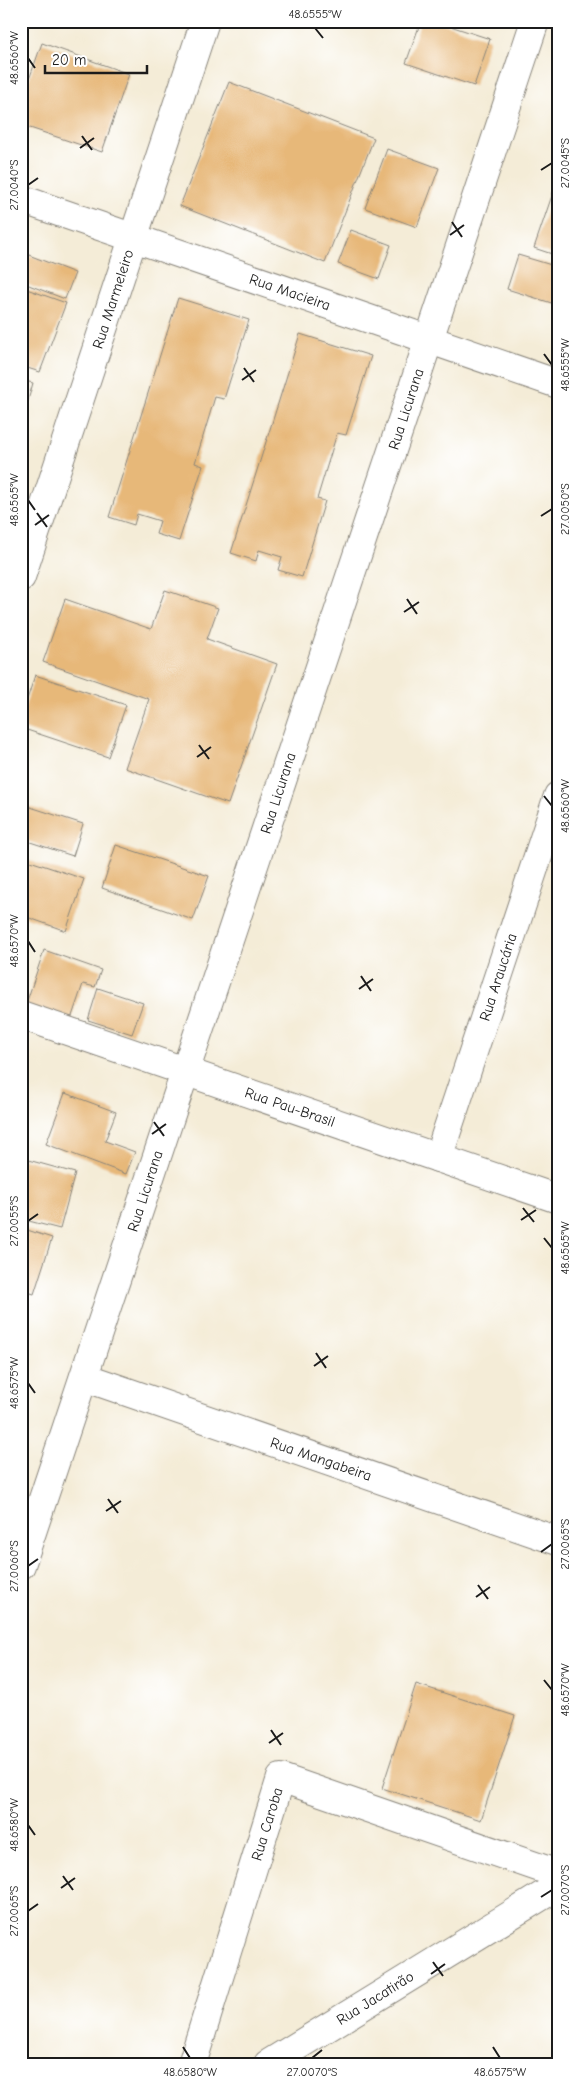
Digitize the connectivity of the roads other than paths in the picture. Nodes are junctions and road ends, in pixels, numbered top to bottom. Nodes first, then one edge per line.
1 (205, 21) edge
2 (535, 21) edge
3 (21, 199) edge
4 (134, 238) junction
5 (429, 340) junction
6 (558, 384) edge
7 (21, 577) edge
8 (558, 796) edge
9 (21, 1016) edge
10 (185, 1072) junction
11 (438, 1158) junction
12 (558, 1200) edge
13 (84, 1377) junction
14 (558, 1541) edge
15 (21, 1565) edge
16 (558, 1874) edge
17 (558, 1886) edge
18 (192, 2064) edge
19 (268, 2064) edge

1 - 4 street, Rua Marmeleiro
2 - 5 street, Rua Licurana
3 - 4 street, Rua Macieira
4 - 5 street, Rua Macieira
4 - 7 street, Rua Marmeleiro
5 - 6 street, Rua Macieira
5 - 10 street, Rua Licurana
8 - 11 street, Rua Araucária
9 - 10 street, Rua Pau-Brasil
10 - 11 street, Rua Pau-Brasil
10 - 13 street, Rua Licurana
11 - 12 street, Rua Pau-Brasil
13 - 14 street, Rua Mangabeira
13 - 15 street, Rua Licurana
16 - 18 street, Rua Caroba
17 - 19 street, Rua Jacatirão

